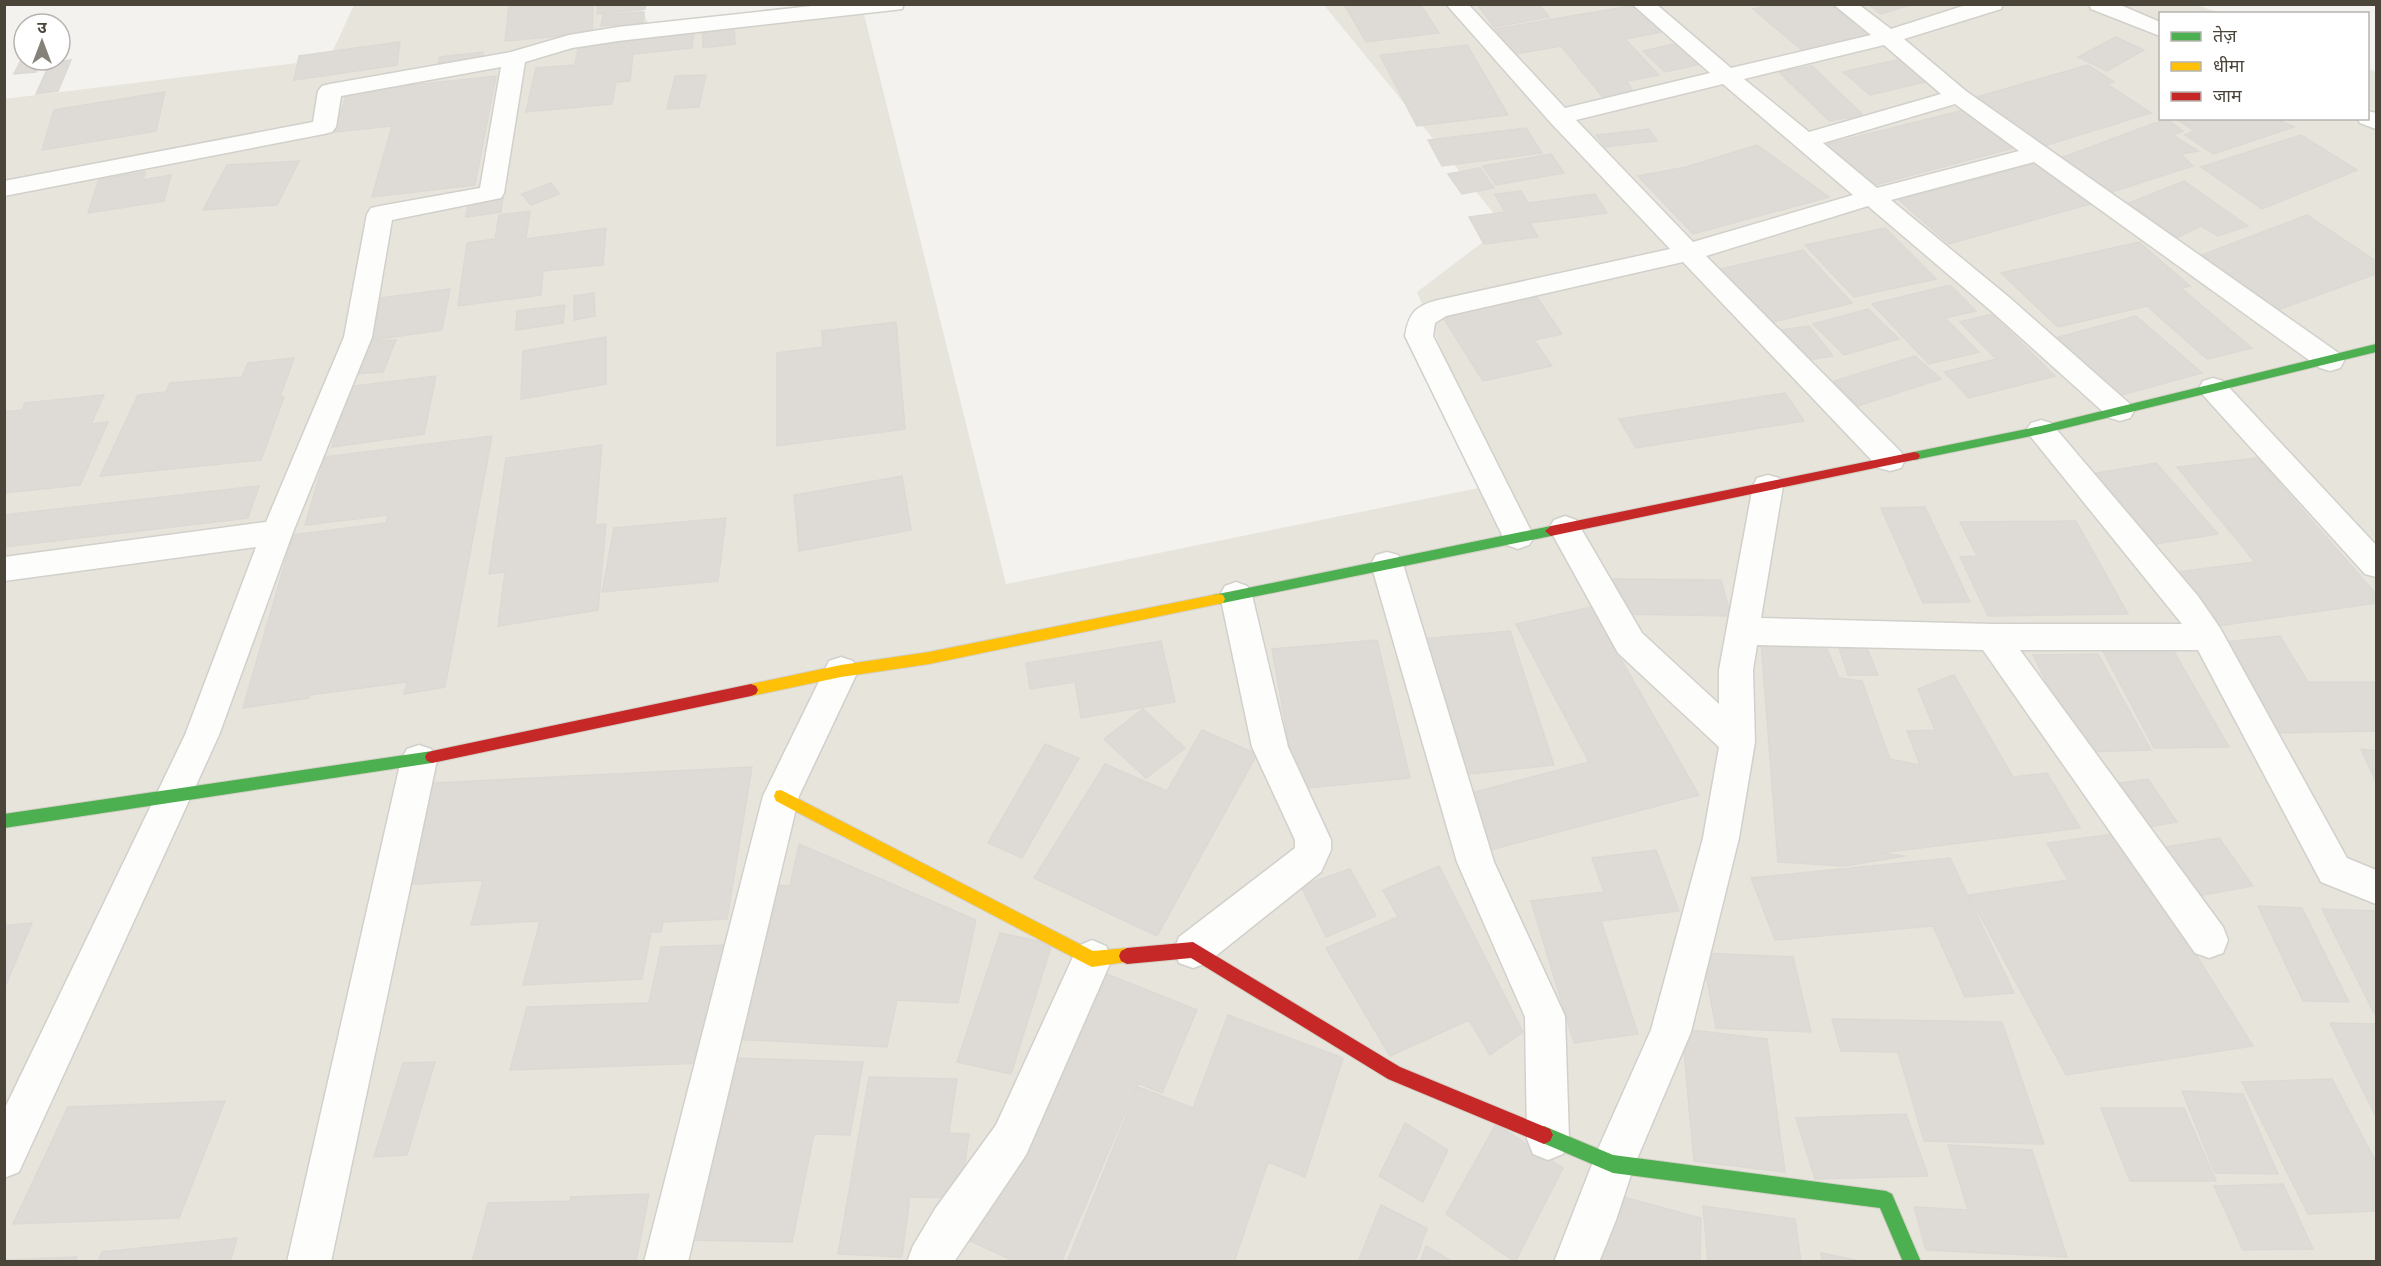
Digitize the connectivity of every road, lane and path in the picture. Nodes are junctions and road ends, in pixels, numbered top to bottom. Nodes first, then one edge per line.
1 (894, 4) edge
2 (1456, 4) edge
3 (1642, 4) edge
4 (1843, 4) edge
5 (1993, 4) edge
6 (2099, 4) edge
7 (2159, 30) edge
8 (1888, 37) junction
9 (514, 58) junction
10 (1727, 76) junction
11 (1958, 96) junction
12 (1558, 117) junction
13 (1805, 141) junction
14 (2039, 153) junction
15 (4, 189) edge
16 (1872, 197) junction
17 (1687, 252) junction
18 (2376, 348) edge
19 (2330, 360) junction
20 (2213, 388) junction
21 (2120, 411) junction
22 (2041, 430) junction
23 (1890, 460) junction
24 (1768, 486) junction
25 (1565, 528) junction
26 (277, 532) junction
27 (1518, 537) junction
28 (1387, 564) junction
29 (2376, 565) edge
30 (4, 568) edge
31 (1236, 595) junction
32 (1742, 631) junction
33 (1992, 637) junction
34 (2208, 637) junction
35 (841, 671) junction
36 (1737, 742) junction
37 (419, 760) junction
38 (174, 796) junction
39 (781, 796) junction
40 (4, 821) edge
41 (2376, 887) edge
42 (2209, 940) dead end
43 (1193, 950) junction
44 (1092, 959) junction
45 (1548, 1139) junction
46 (4, 1157) edge
47 (1613, 1164) junction
48 (309, 1262) edge
49 (666, 1262) edge
50 (929, 1262) edge
51 (1576, 1262) edge
52 (1912, 1262) edge

1 - 9 street
2 - 12 street
3 - 10 street
4 - 8 street
5 - 8 street
6 - 7 street
8 - 10 street
8 - 11 street
9 - 15 street
9 - 26 street
10 - 12 street
10 - 13 street
11 - 13 street
11 - 14 street
12 - 17 street
13 - 16 street
14 - 16 street
14 - 19 street
16 - 17 street
16 - 21 street
17 - 23 street
17 - 27 street
18 - 19 street
19 - 20 street
20 - 21 street
20 - 29 street
21 - 22 street
22 - 23 street
22 - 34 street
23 - 24 street
24 - 25 street
24 - 32 street
25 - 27 street
25 - 36 street
26 - 30 street
26 - 38 street
27 - 28 street
28 - 31 street
28 - 45 street
31 - 35 street
31 - 43 street
32 - 33 street
32 - 36 street
33 - 34 street
33 - 42 street
34 - 41 street
35 - 37 street
35 - 39 street
36 - 47 street
37 - 38 street
37 - 48 street
38 - 40 street
38 - 46 street
39 - 44 street
39 - 49 street
43 - 44 street
43 - 45 street
44 - 50 street
45 - 47 street
47 - 51 street
47 - 52 street

